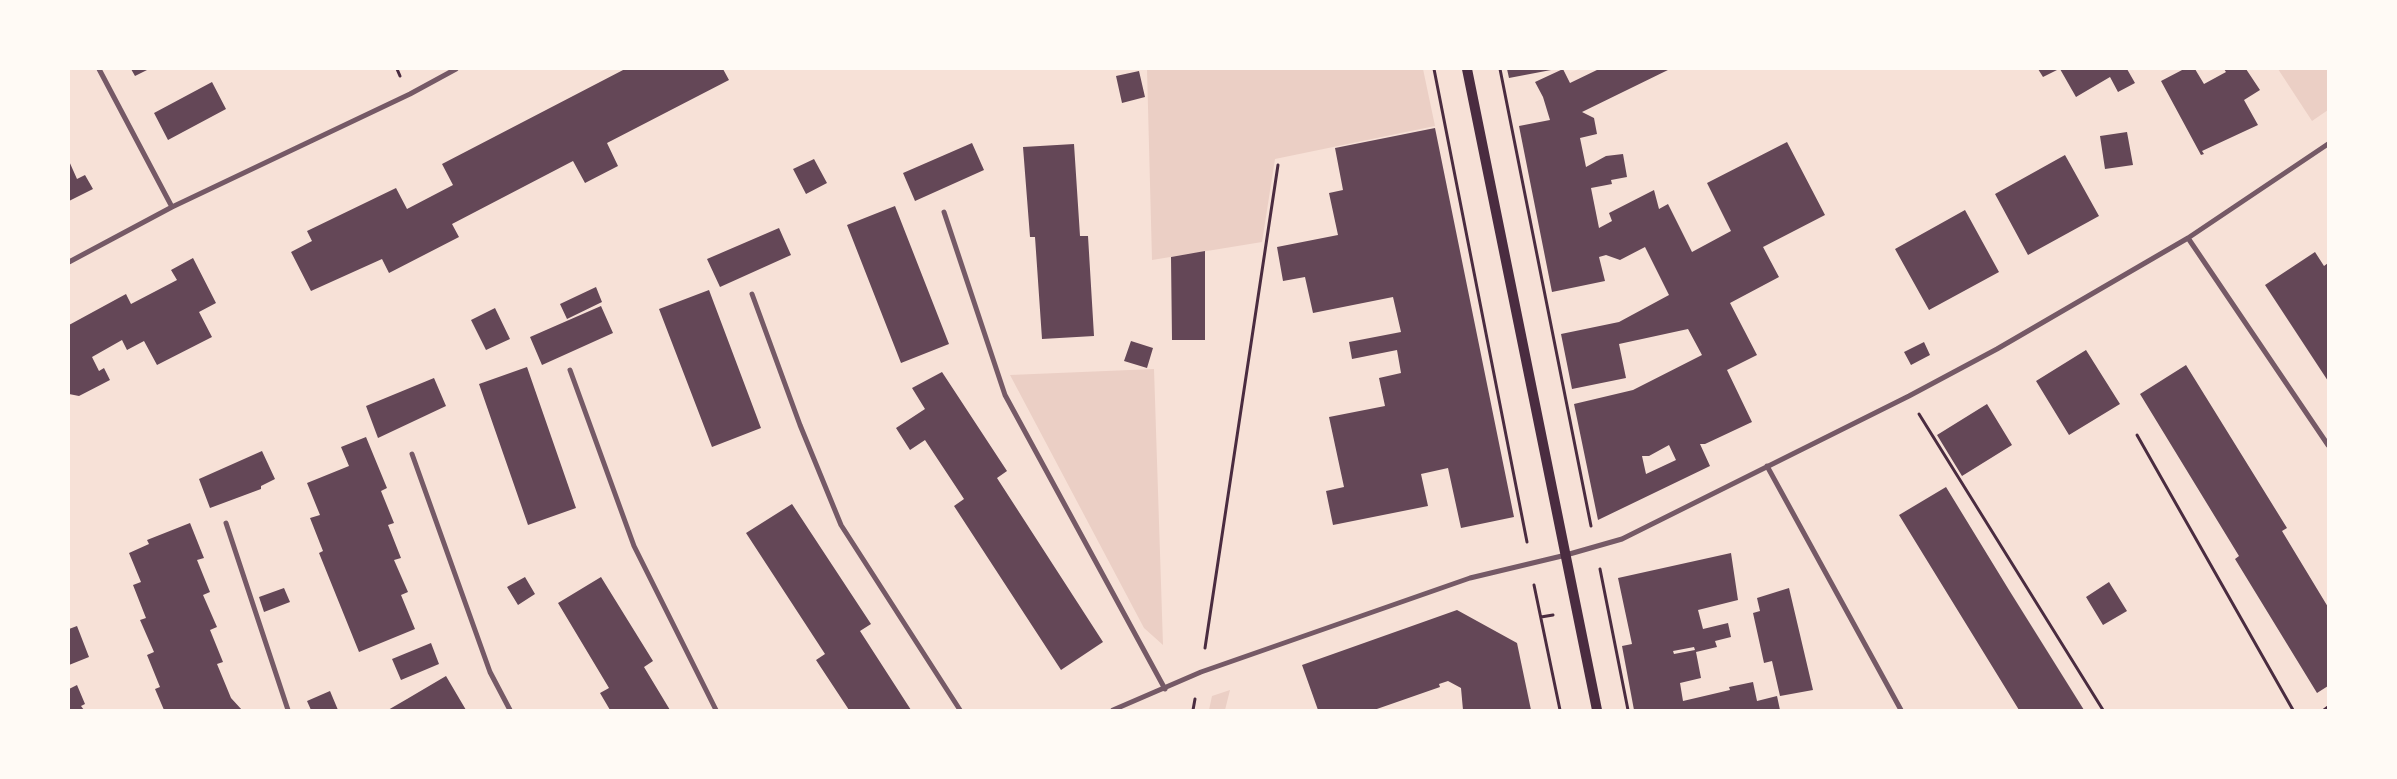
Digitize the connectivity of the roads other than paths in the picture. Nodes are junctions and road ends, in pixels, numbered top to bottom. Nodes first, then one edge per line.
1 (99, 69) edge
2 (456, 69) edge
3 (1466, 69) edge
4 (2328, 144) edge
5 (172, 207) junction
6 (944, 212) dead end
7 (2188, 238) junction
8 (69, 262) edge
9 (752, 294) dead end
10 (570, 370) dead end
11 (2328, 445) edge
12 (412, 454) dead end
13 (1767, 466) junction
14 (226, 523) dead end
15 (1566, 555) junction
16 (1165, 689) junction
17 (288, 710) edge
18 (510, 710) edge
19 (716, 710) edge
20 (960, 710) edge
21 (1113, 710) edge
22 (1597, 710) edge
23 (1901, 710) edge

1 - 5 street
2 - 5 street
3 - 15 main road
4 - 7 street
5 - 8 street
6 - 16 street
7 - 11 street
7 - 13 street
9 - 20 street
10 - 19 street
12 - 18 street
13 - 15 street
13 - 23 street
14 - 17 street
15 - 16 street
15 - 22 main road
16 - 21 street

